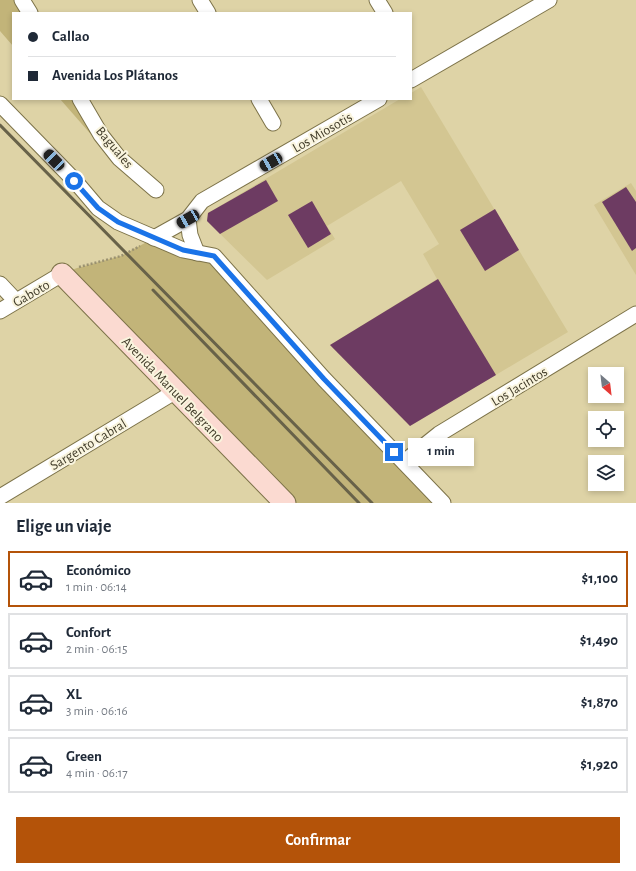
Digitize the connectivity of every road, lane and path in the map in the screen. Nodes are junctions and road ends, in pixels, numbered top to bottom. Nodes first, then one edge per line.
1 (22, 0) edge
2 (200, 0) edge
3 (377, 0) edge
4 (549, 0) edge
5 (29, 12) edge
6 (207, 12) edge
7 (384, 12) edge
8 (412, 79) edge
9 (81, 100) edge
10 (260, 100) edge
11 (377, 100) edge
12 (0, 104) edge
13 (273, 123) dead end
14 (156, 190) dead end
15 (188, 219) junction
16 (154, 238) junction
17 (197, 253) junction
18 (126, 254) dead end
19 (62, 274) junction
20 (0, 284) edge
21 (16, 301) junction
22 (0, 311) edge
23 (636, 314) edge
24 (176, 391) junction
25 (404, 462) junction
26 (0, 497) edge
27 (284, 503) edge
28 (443, 503) edge

1 - 5 street
2 - 6 street
3 - 7 street
4 - 8 street
9 - 14 street, Baguales
10 - 13 street
11 - 15 street, Los Miosotis
12 - 16 street
15 - 16 street, Los Miosotis
15 - 17 street
16 - 17 street
17 - 25 street
18 - 19 path
19 - 21 street, Gaboto
19 - 24 main road, Avenida Manuel Belgrano
20 - 21 street
21 - 22 street, Gaboto
23 - 25 street, Los Jacintos
24 - 26 street, Sargento Cabral
24 - 27 main road, Avenida Manuel Belgrano
25 - 28 street

